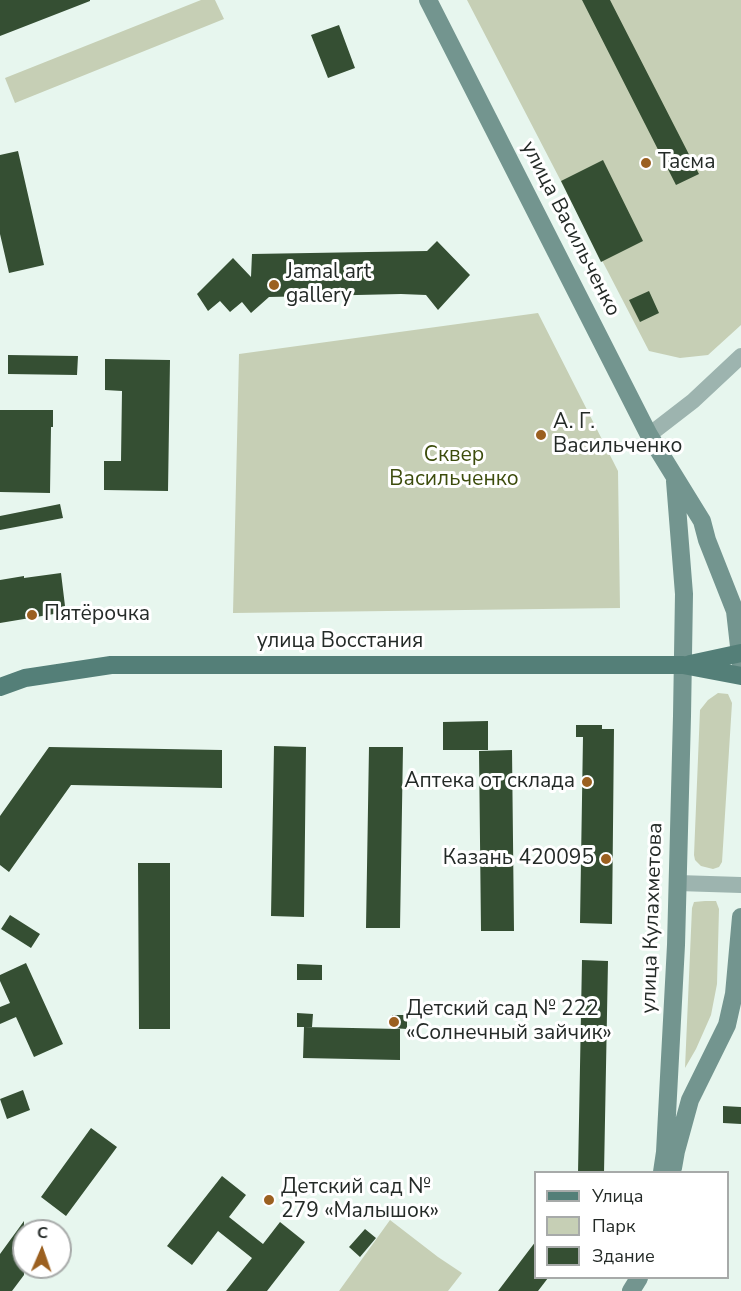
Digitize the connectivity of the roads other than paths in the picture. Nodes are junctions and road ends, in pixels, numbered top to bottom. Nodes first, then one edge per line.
1 (428, 0) edge
2 (741, 357) edge
3 (649, 435) junction
4 (675, 476) junction
5 (740, 657) edge
6 (683, 665) junction
7 (741, 676) edge
8 (0, 687) edge
9 (678, 883) junction
10 (741, 885) edge
11 (741, 917) edge
12 (662, 1171) edge
13 (672, 1171) edge

1 - 3 main road, улица Васильченко
2 - 3 street
3 - 4 main road, улица Васильченко
4 - 5 main road, улица Васильченко
4 - 6 main road, улица Васильченко
5 - 6 main road, улица Восстания
6 - 7 main road, улица Восстания
6 - 8 main road, улица Восстания
6 - 9 main road, улица Кулахметова
9 - 10 street
9 - 12 main road, улица Кулахметова
11 - 13 main road

